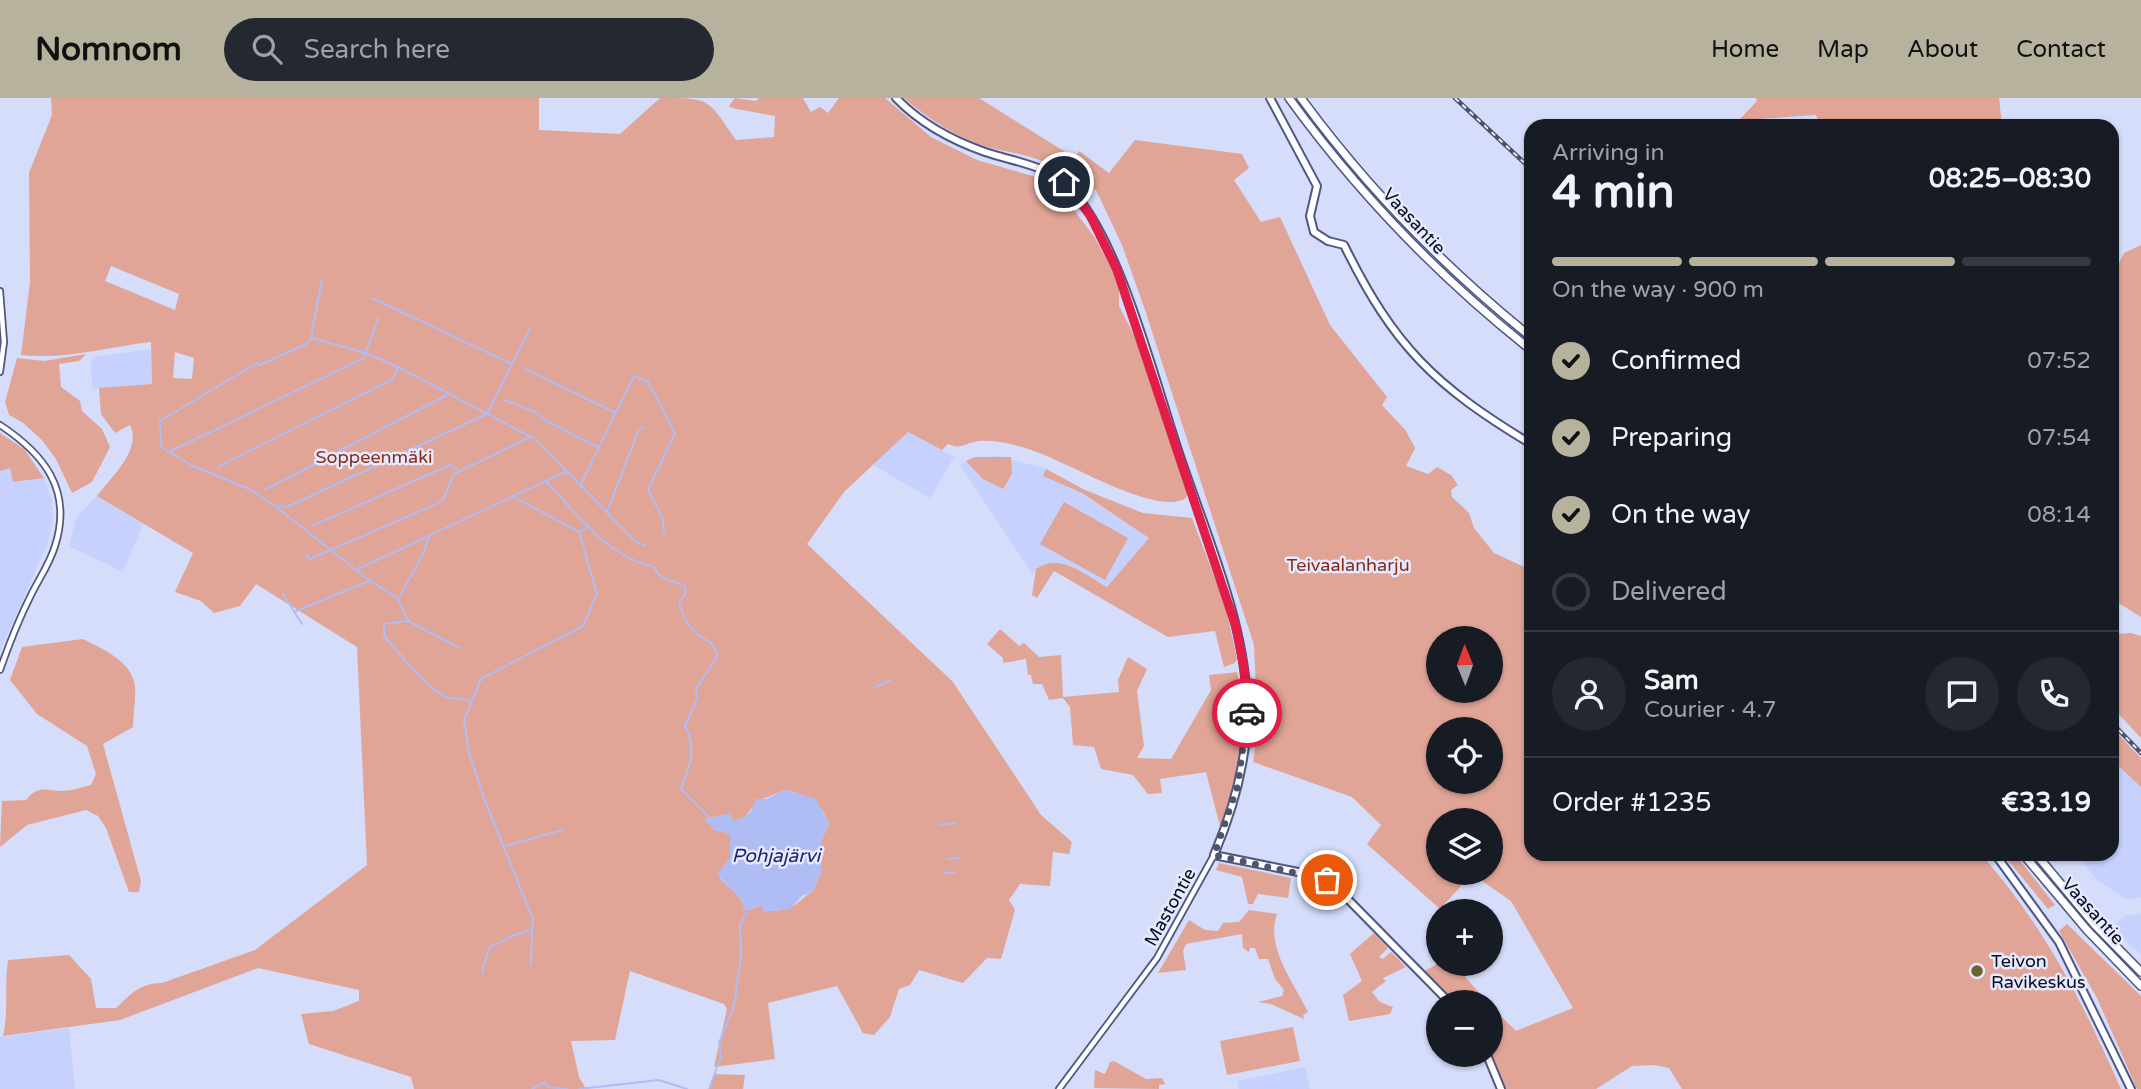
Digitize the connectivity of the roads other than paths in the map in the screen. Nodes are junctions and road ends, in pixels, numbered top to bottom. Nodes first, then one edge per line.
1 (896, 98) edge
2 (1270, 98) edge
3 (1289, 98) edge
4 (1301, 98) edge
5 (0, 292) edge
6 (1524, 331) edge
7 (1524, 344) edge
8 (0, 372) edge
9 (0, 425) edge
10 (1524, 439) edge
11 (0, 670) edge
12 (1214, 855) junction
13 (2000, 861) edge
14 (2030, 861) edge
15 (2042, 861) edge
16 (2141, 972) edge
17 (2141, 986) edge
18 (1437, 990) edge
19 (1492, 1067) edge
20 (1059, 1089) edge
21 (1501, 1089) edge
22 (2132, 1089) edge

1 - 12 main road, Mastontie
2 - 10 main road
3 - 7 highway, Vaasantie
4 - 6 highway, Vaasantie
5 - 8 street
9 - 11 street
12 - 18 main road
12 - 20 street, Mastontie
13 - 22 main road
14 - 17 highway, Vaasantie
15 - 16 highway, Vaasantie
19 - 21 main road

